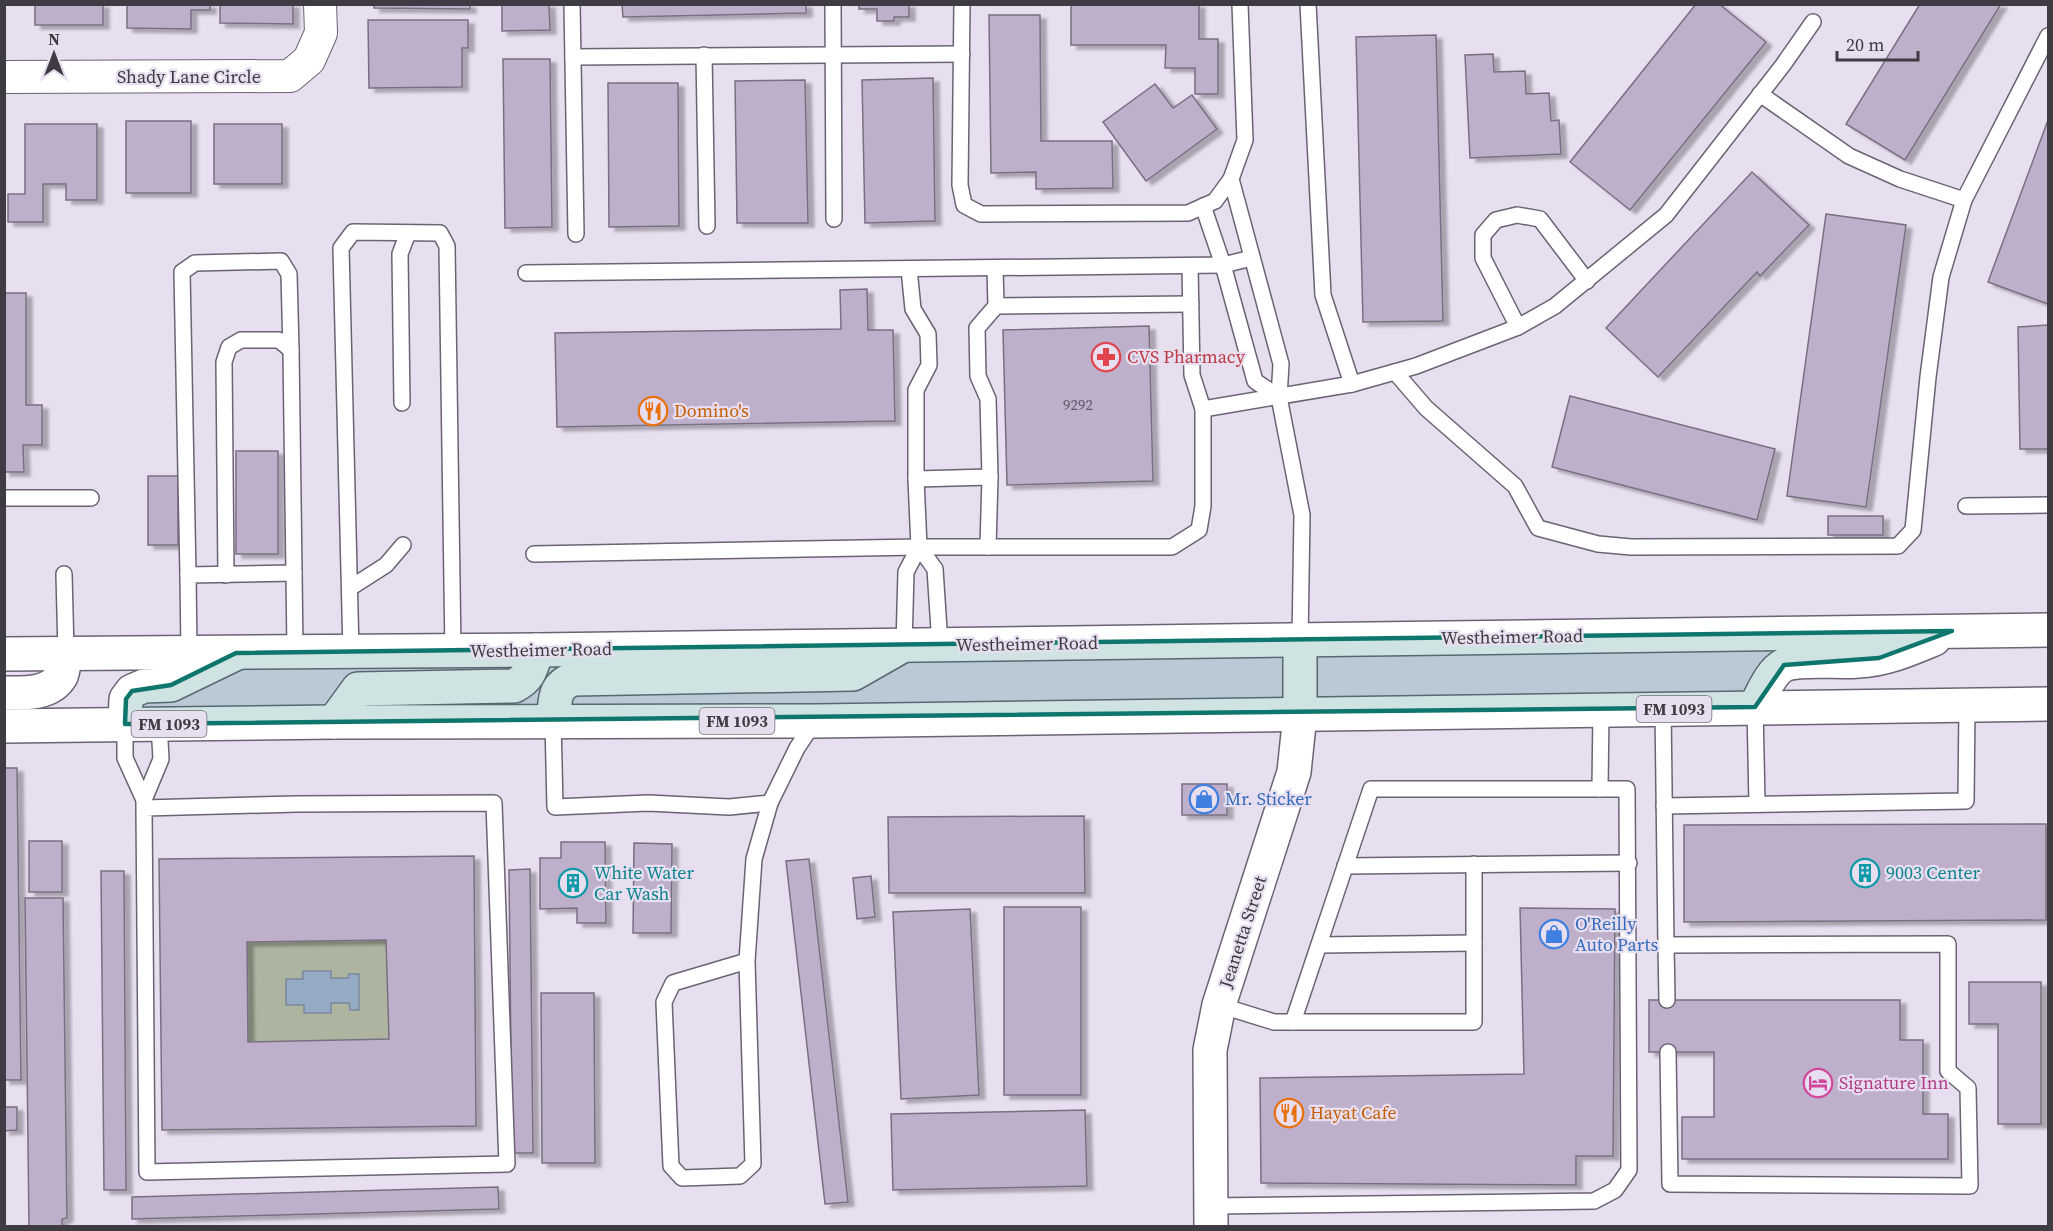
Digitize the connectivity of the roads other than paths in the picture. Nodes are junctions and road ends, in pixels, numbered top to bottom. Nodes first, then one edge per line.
1 (320, 4) edge
2 (572, 4) edge
3 (833, 4) edge
4 (962, 4) edge
5 (1240, 4) edge
6 (1308, 4) edge
7 (1813, 22) dead end
8 (2049, 36) edge
9 (962, 54) junction
10 (833, 55) junction
11 (704, 56) junction
12 (573, 57) junction
13 (4, 77) edge
14 (1760, 94) junction
15 (1231, 179) junction
16 (1964, 200) junction
17 (1203, 206) junction
18 (834, 219) dead end
19 (707, 226) dead end
20 (408, 233) junction
21 (576, 234) dead end
22 (1252, 258) junction
23 (1190, 266) junction
24 (1223, 266) junction
25 (995, 268) junction
26 (909, 269) junction
27 (526, 273) dead end
28 (1587, 281) junction
29 (1191, 304) junction
30 (996, 306) junction
31 (1518, 327) junction
32 (291, 350) junction
33 (1395, 372) junction
34 (1352, 384) junction
35 (1279, 397) junction
36 (402, 403) dead end
37 (1203, 409) junction
38 (990, 477) junction
39 (916, 479) junction
40 (4, 498) edge
41 (91, 498) dead end
42 (2049, 505) edge
43 (1966, 506) dead end
44 (403, 545) dead end
45 (919, 547) junction
46 (988, 547) junction
47 (534, 554) dead end
48 (294, 573) junction
49 (64, 574) dead end
50 (188, 574) junction
51 (226, 574) junction
52 (350, 588) junction
53 (2049, 630) edge
54 (1952, 631) junction
55 (1300, 640) junction
56 (904, 645) junction
57 (940, 645) junction
58 (537, 650) junction
59 (453, 651) junction
60 (66, 652) junction
61 (189, 652) junction
62 (295, 652) junction
63 (351, 652) junction
64 (236, 653) junction
65 (4, 654) edge
66 (4, 693) edge
67 (2049, 704) edge
68 (1967, 706) junction
69 (1755, 707) junction
70 (1663, 709) junction
71 (1601, 711) junction
72 (1300, 715) junction
73 (553, 721) junction
74 (816, 721) junction
75 (334, 722) junction
76 (125, 724) junction
77 (159, 724) junction
78 (4, 726) edge
79 (1600, 789) junction
80 (770, 803) junction
81 (144, 804) junction
82 (1757, 804) junction
83 (1664, 806) junction
84 (1629, 863) junction
85 (1474, 864) junction
86 (1345, 866) junction
87 (1474, 943) junction
88 (1319, 945) junction
89 (1666, 945) junction
90 (747, 961) junction
91 (1667, 1000) dead end
92 (1219, 1005) junction
93 (1293, 1022) junction
94 (1668, 1052) dead end
95 (1211, 1216) edge

1 - 13 street, Shady Lane Circle
2 - 12 lane
3 - 10 lane
4 - 9 lane
5 - 15 lane
6 - 34 lane
7 - 14 lane
8 - 16 lane
9 - 10 lane
9 - 17 lane
10 - 11 lane
10 - 18 lane
11 - 12 lane
11 - 19 lane
12 - 21 lane
14 - 16 lane
14 - 28 lane
15 - 17 lane
15 - 22 lane
16 - 33 lane
17 - 24 lane
20 - 36 lane
20 - 52 lane
20 - 59 lane
22 - 24 lane
22 - 35 lane
23 - 24 lane
23 - 25 lane
23 - 29 lane
24 - 35 lane
25 - 26 lane
25 - 30 lane
26 - 27 lane
26 - 39 lane
28 - 31 lane
28 - 31 lane
29 - 30 lane
29 - 37 lane
30 - 38 lane
31 - 33 lane
32 - 48 lane
32 - 50 lane
32 - 51 lane
33 - 34 lane
34 - 35 lane
35 - 37 lane
35 - 55 lane
37 - 46 lane
38 - 39 lane
38 - 46 lane
39 - 45 lane
40 - 41 lane
42 - 43 lane
44 - 52 lane
45 - 46 lane
45 - 47 lane
45 - 56 lane
45 - 57 lane
48 - 51 lane
48 - 62 lane
49 - 60 lane
50 - 51 lane
50 - 61 lane
52 - 63 lane
53 - 54 main road, Westheimer Road
54 - 55 main road, Westheimer Road
54 - 69 main road
55 - 57 main road, Westheimer Road
55 - 72 main road, Jeanetta Street
56 - 57 main road, Westheimer Road
56 - 58 main road, Westheimer Road
56 - 73 main road
58 - 59 main road, Westheimer Road
58 - 75 main road
59 - 63 main road, Westheimer Road
60 - 61 main road, Westheimer Road
60 - 65 main road, Westheimer Road
60 - 66 main road
61 - 64 main road, Westheimer Road
62 - 63 main road, Westheimer Road
62 - 64 main road, Westheimer Road
64 - 76 main road
67 - 68 main road, FM 1093
68 - 69 main road, FM 1093
68 - 82 lane
69 - 70 main road, FM 1093
69 - 82 lane
70 - 71 main road, FM 1093
70 - 83 lane
71 - 72 main road, FM 1093
71 - 79 lane
72 - 74 main road, FM 1093
72 - 92 main road, Jeanetta Street
73 - 74 main road, FM 1093
73 - 75 main road, FM 1093
73 - 80 lane
74 - 80 lane
75 - 77 main road, FM 1093
76 - 77 main road, FM 1093
76 - 78 main road, FM 1093
76 - 81 lane
77 - 81 lane
79 - 84 lane
79 - 86 lane
80 - 90 lane
81 - 81 lane
82 - 83 lane
83 - 89 lane
84 - 85 lane
84 - 95 lane
85 - 86 lane
85 - 87 lane
86 - 88 lane
87 - 88 lane
87 - 93 lane
88 - 93 lane
89 - 91 lane
89 - 94 lane
90 - 90 lane
92 - 93 lane
92 - 95 main road, Jeanetta Street

